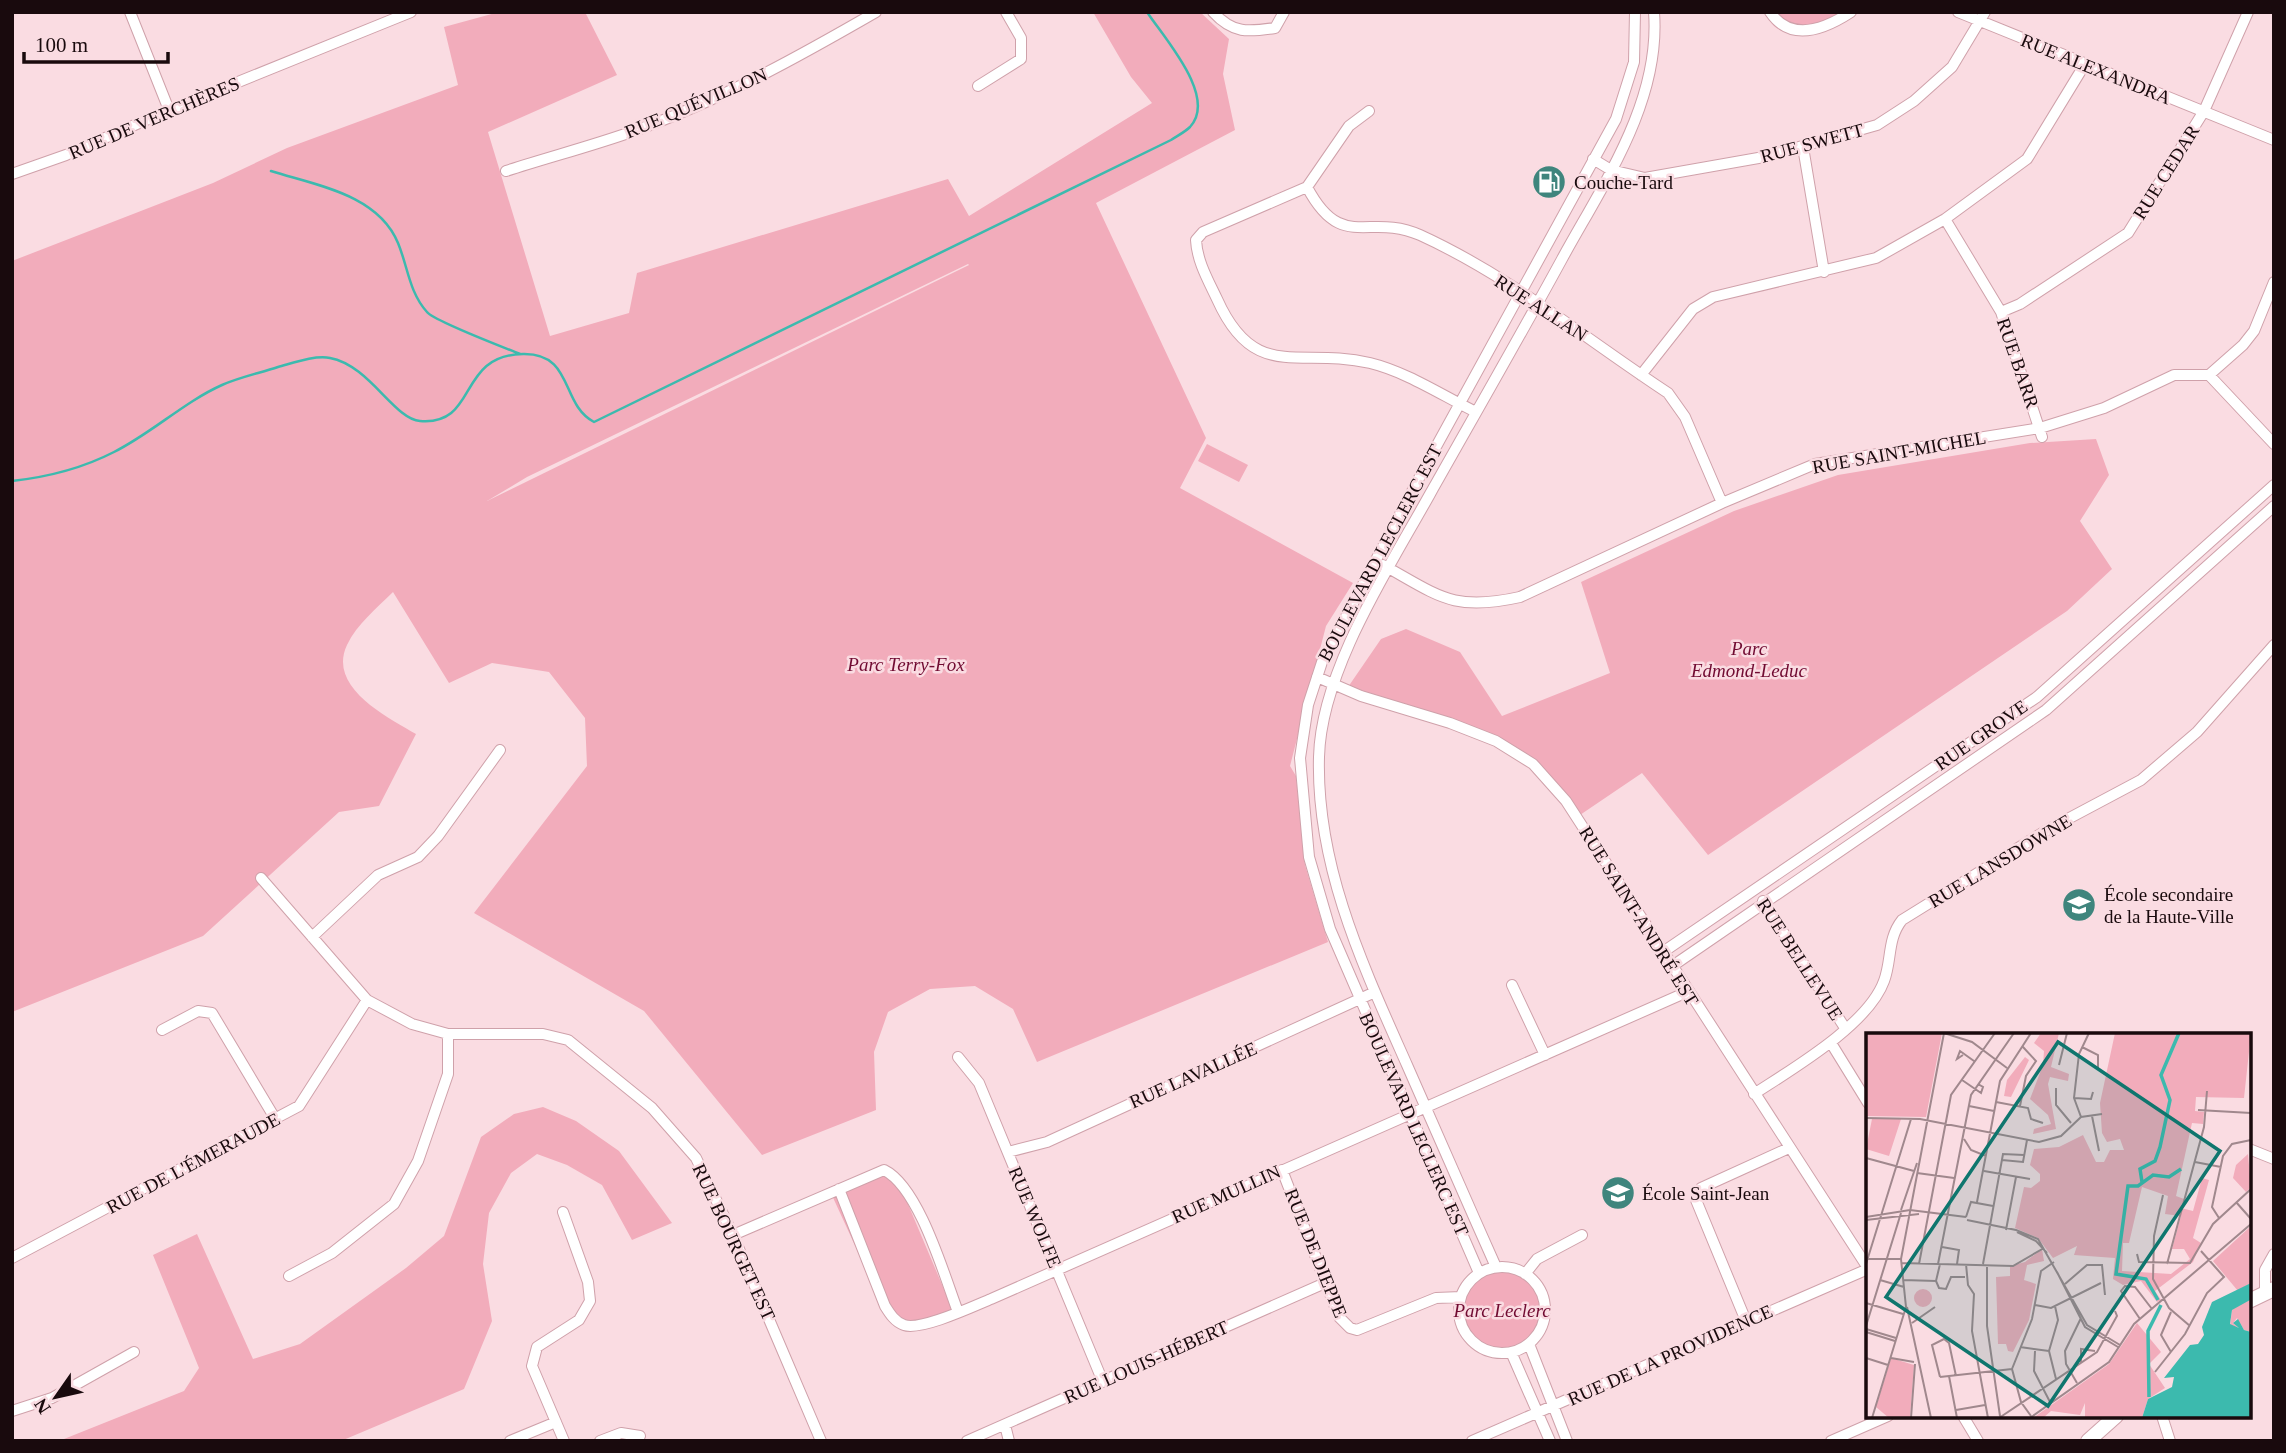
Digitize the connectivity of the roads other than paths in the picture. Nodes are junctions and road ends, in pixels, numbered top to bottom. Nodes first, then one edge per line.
1 (130, 12) edge
2 (411, 12) edge
3 (876, 12) edge
4 (1006, 12) edge
5 (1213, 12) edge
6 (1284, 12) edge
7 (1635, 12) edge
8 (1654, 12) edge
9 (1770, 12) edge
10 (1851, 12) edge
11 (1958, 12) edge
12 (2248, 12) edge
13 (1983, 17) edge
14 (2085, 64) junction
15 (978, 86) dead end
16 (169, 110) junction
17 (1368, 111) dead end
18 (2204, 111) junction
19 (2274, 140) edge
20 (1804, 148) junction
21 (1593, 159) junction
22 (1611, 170) junction
23 (506, 171) dead end
24 (12, 174) edge
25 (1307, 187) junction
26 (1945, 219) junction
27 (1824, 272) junction
28 (2274, 282) edge
29 (1522, 292) junction
30 (1538, 304) junction
31 (2001, 312) junction
32 (1641, 375) junction
33 (2209, 375) junction
34 (1459, 404) junction
35 (1476, 412) junction
36 (2041, 432) junction
37 (2274, 444) edge
38 (2274, 485) edge
39 (1721, 503) junction
40 (2274, 506) edge
41 (1374, 560) junction
42 (1388, 568) junction
43 (2274, 645) edge
44 (1317, 677) junction
45 (1334, 685) junction
46 (500, 750) dead end
47 (261, 878) dead end
48 (1756, 891) junction
49 (1765, 905) junction
50 (1346, 919) junction
51 (1330, 929) junction
52 (312, 937) junction
53 (1663, 952) junction
54 (1671, 967) junction
55 (1512, 985) dead end
56 (1375, 992) junction
57 (1687, 992) junction
58 (1359, 999) junction
59 (367, 1000) junction
60 (1845, 1028) junction
61 (163, 1030) dead end
62 (448, 1034) junction
63 (1831, 1043) junction
64 (1545, 1055) junction
65 (958, 1057) dead end
66 (1754, 1094) junction
67 (1866, 1100) edge
68 (1426, 1107) junction
69 (1410, 1114) junction
70 (276, 1120) junction
71 (1789, 1149) junction
72 (2251, 1150) edge
73 (1008, 1152) junction
74 (2274, 1159) edge
75 (1282, 1170) junction
76 (839, 1189) junction
77 (563, 1212) dead end
78 (733, 1235) junction
79 (1582, 1235) dead end
80 (2274, 1254) edge
81 (1864, 1255) edge
82 (12, 1258) edge
83 (1496, 1267) junction
84 (1057, 1268) junction
85 (1866, 1269) edge
86 (1479, 1273) junction
87 (1525, 1274) junction
88 (289, 1276) dead end
89 (1325, 1283) junction
90 (2270, 1290) edge
91 (1461, 1297) junction
92 (2251, 1300) edge
93 (958, 1312) junction
94 (1746, 1321) junction
95 (1528, 1344) junction
96 (134, 1352) dead end
97 (1511, 1352) junction
98 (1103, 1382) junction
99 (1553, 1407) junction
100 (12, 1411) edge
101 (1538, 1412) junction
102 (1883, 1418) edge
103 (1964, 1418) edge
104 (2112, 1418) edge
105 (2163, 1418) edge
106 (556, 1422) junction
107 (1005, 1425) junction
108 (640, 1436) dead end
109 (510, 1441) edge
110 (564, 1441) edge
111 (600, 1441) edge
112 (821, 1441) edge
113 (967, 1441) edge
114 (1009, 1441) edge
115 (1472, 1441) edge
116 (1550, 1441) edge
117 (1567, 1441) edge
118 (1831, 1441) edge
119 (1978, 1441) edge
120 (2088, 1441) edge
121 (2170, 1441) edge

1 - 16 street
2 - 16 street, RUE DE VERCHÈRES
3 - 23 street, RUE QUÉVILLON
4 - 15 street
5 - 6 street
7 - 21 street, BOULEVARD LECLERC EST
8 - 22 street, BOULEVARD LECLERC EST
9 - 10 street
11 - 13 street, RUE ALEXANDRA
12 - 18 street, RUE CEDAR
13 - 14 street, RUE ALEXANDRA
13 - 20 street, RUE SWETT
14 - 18 street, RUE ALEXANDRA
14 - 26 street
16 - 24 street, RUE DE VERCHÈRES
17 - 25 street
18 - 19 street, RUE ALEXANDRA
18 - 31 street, RUE CEDAR
20 - 22 street, RUE SWETT
20 - 27 street
21 - 22 street, RUE SWETT
21 - 29 street, BOULEVARD LECLERC EST
22 - 30 street, BOULEVARD LECLERC EST
25 - 29 street, RUE ALLAN
25 - 34 street
26 - 27 street
26 - 31 street, RUE BARR
27 - 32 street
28 - 33 street
29 - 30 street, RUE ALLAN
29 - 34 street, BOULEVARD LECLERC EST
30 - 32 street, RUE ALLAN
30 - 35 street, BOULEVARD LECLERC EST
31 - 36 street, RUE BARR
32 - 39 street, RUE ALLAN
33 - 36 street, RUE SAINT-MICHEL
33 - 37 street
34 - 35 street
34 - 41 street, BOULEVARD LECLERC EST
35 - 42 street, BOULEVARD LECLERC EST
36 - 39 street, RUE SAINT-MICHEL
38 - 48 street, RUE GROVE
39 - 42 street, RUE SAINT-MICHEL
40 - 49 street, RUE GROVE
41 - 42 street, RUE SAINT-MICHEL
41 - 44 street, BOULEVARD LECLERC EST
42 - 45 street, BOULEVARD LECLERC EST
43 - 60 street, RUE LANSDOWNE
44 - 45 street, RUE SAINT-ANDRÉ EST
44 - 51 street, BOULEVARD LECLERC EST
45 - 50 street, BOULEVARD LECLERC EST
45 - 53 street, RUE SAINT-ANDRÉ EST
46 - 52 street
47 - 52 street, RUE BOURGET EST
48 - 49 street, RUE BELLEVUE
48 - 53 street, RUE GROVE
49 - 54 street, RUE GROVE
49 - 60 street, RUE BELLEVUE
50 - 51 street
50 - 56 street, BOULEVARD LECLERC EST
51 - 58 street, BOULEVARD LECLERC EST
52 - 59 street, RUE BOURGET EST
53 - 54 street, RUE SAINT-ANDRÉ EST
54 - 57 street, RUE SAINT-ANDRÉ EST
55 - 64 street
56 - 58 street, RUE LAVALLÉE
56 - 68 street, BOULEVARD LECLERC EST
57 - 64 street, RUE MULLIN
57 - 66 street, RUE SAINT-ANDRÉ EST
58 - 69 street, BOULEVARD LECLERC EST
58 - 73 street, RUE LAVALLÉE
59 - 62 street, RUE BOURGET EST
59 - 70 street, RUE DE L'ÉMERAUDE
60 - 63 street, RUE LANSDOWNE
61 - 70 street
62 - 78 street, RUE BOURGET EST
62 - 88 street
63 - 66 street, RUE LANSDOWNE
63 - 67 street, RUE BELLEVUE
64 - 68 street, RUE MULLIN
65 - 73 street, RUE WOLFE
66 - 71 street, RUE SAINT-ANDRÉ EST
68 - 69 street, RUE MULLIN
68 - 83 street, BOULEVARD LECLERC EST
69 - 75 street, RUE MULLIN
69 - 86 street, BOULEVARD LECLERC EST
70 - 82 street, RUE DE L'ÉMERAUDE
71 - 81 street, RUE SAINT-ANDRÉ EST
71 - 94 street
72 - 74 street
73 - 84 street, RUE WOLFE
75 - 84 street, RUE MULLIN
75 - 89 street, RUE DE DIEPPE
76 - 78 street
76 - 93 street, RUE MULLIN
76 - 93 street
77 - 106 street
78 - 112 street, RUE BOURGET EST
79 - 87 street
80 - 90 street
83 - 86 street
83 - 87 street
84 - 93 street, RUE MULLIN
84 - 98 street, RUE WOLFE
85 - 94 street, RUE DE LA PROVIDENCE
86 - 91 street
87 - 95 street
89 - 91 street, RUE DE DIEPPE
89 - 98 street, RUE LOUIS-HÉBERT
90 - 92 main road
91 - 97 street
94 - 99 street, RUE DE LA PROVIDENCE
95 - 97 street
95 - 99 street
96 - 100 street
97 - 101 street
98 - 107 street, RUE LOUIS-HÉBERT
99 - 101 street, RUE DE LA PROVIDENCE
99 - 117 street
101 - 115 street, RUE DE LA PROVIDENCE
101 - 116 street
102 - 118 street
103 - 119 street
104 - 120 main road
105 - 121 street
106 - 109 street
106 - 110 street
107 - 113 street, RUE LOUIS-HÉBERT
107 - 114 street
108 - 111 street

